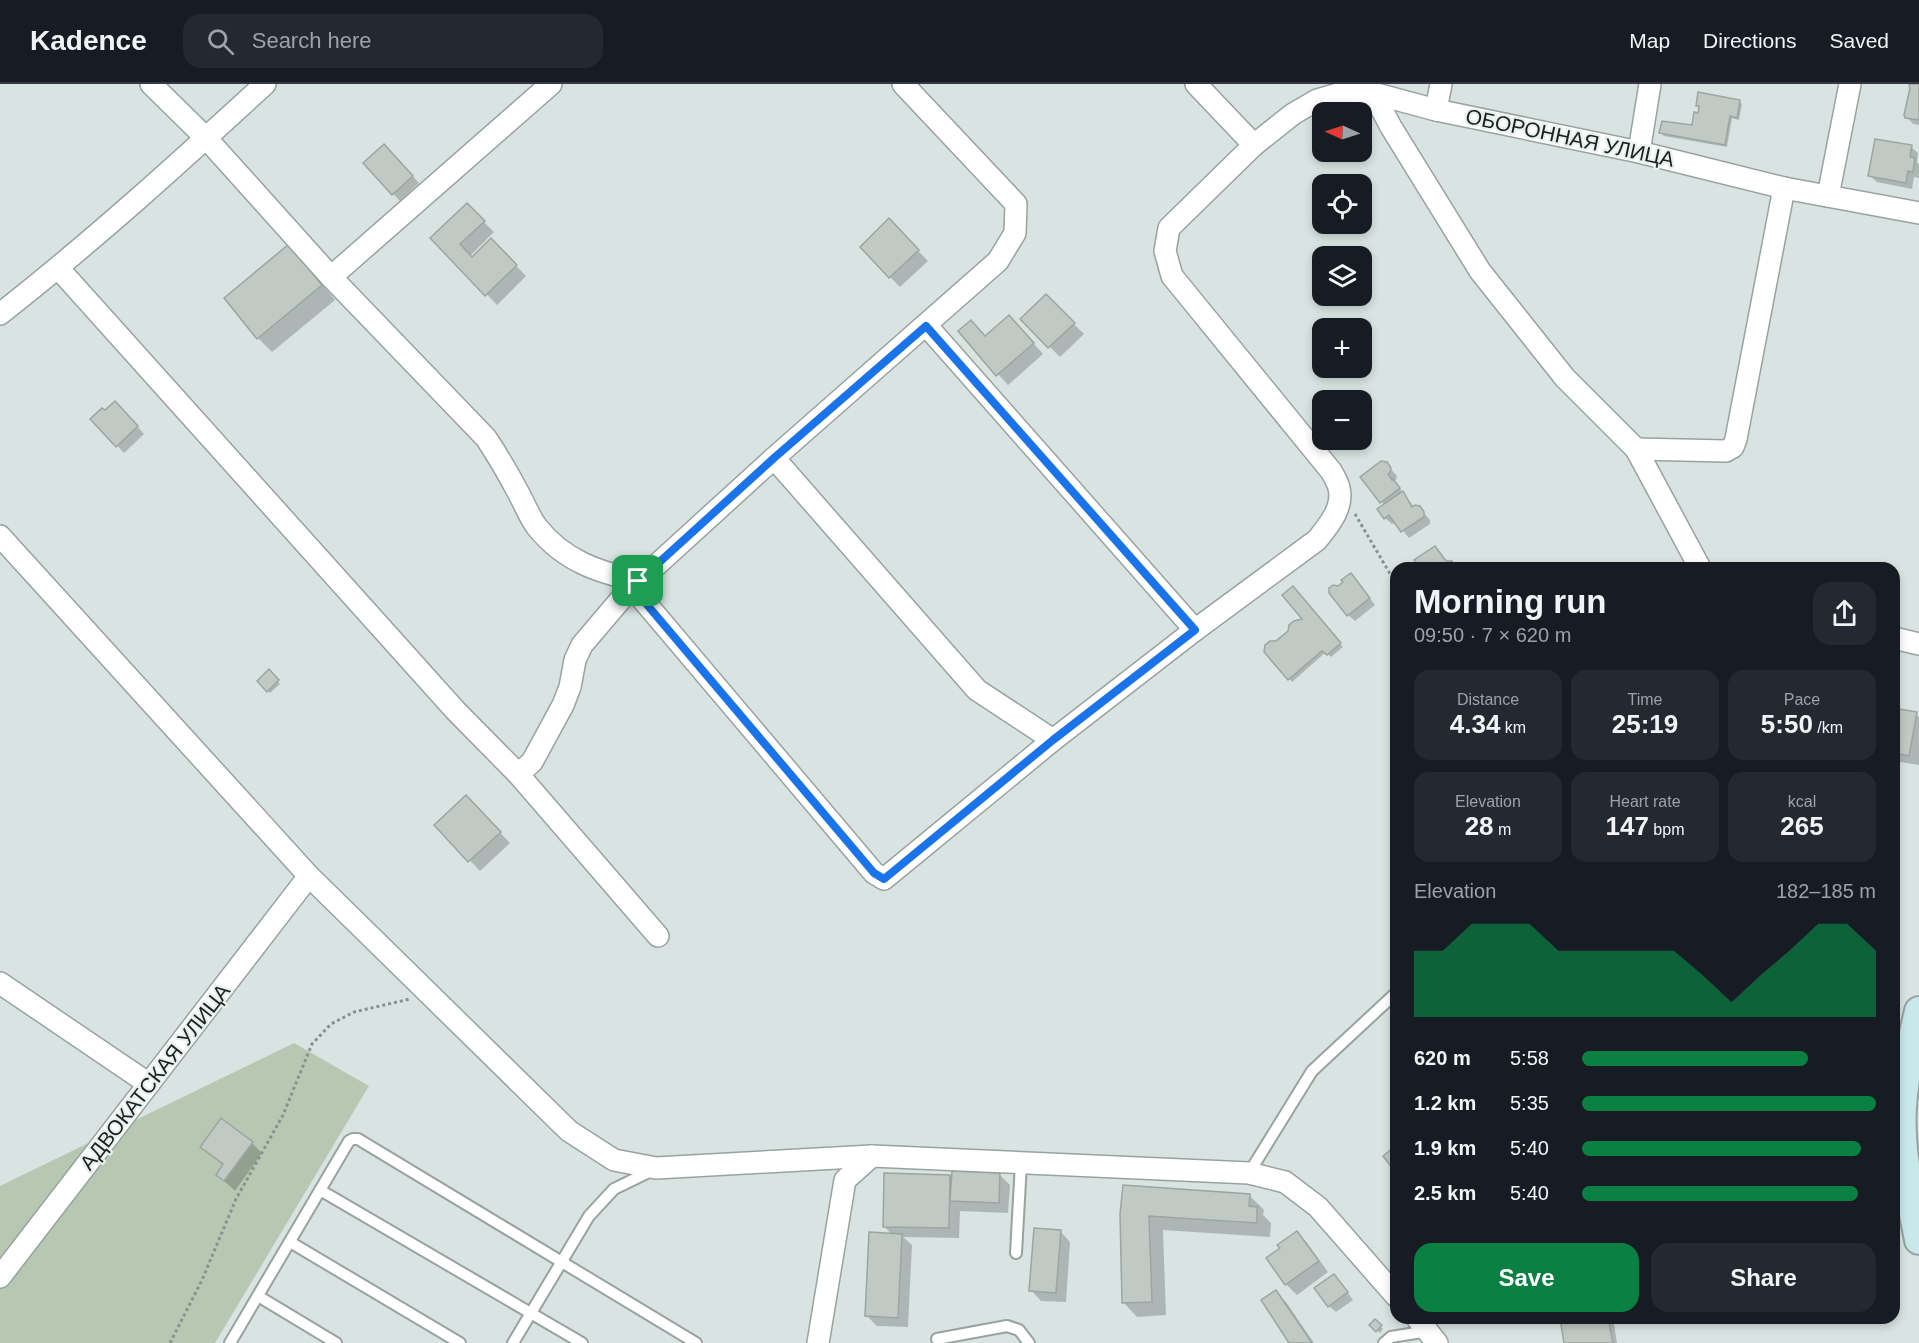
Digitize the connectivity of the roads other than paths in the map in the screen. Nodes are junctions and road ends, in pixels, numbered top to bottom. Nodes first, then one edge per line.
1 (151, 84) edge
2 (265, 84) edge
3 (551, 84) edge
4 (903, 84) edge
5 (1196, 84) edge
6 (1441, 84) edge
7 (1650, 84) edge
8 (1850, 84) edge
9 (1342, 88) edge
10 (1373, 93) junction
11 (1436, 110) junction
12 (207, 139) junction
13 (1254, 145) junction
14 (1639, 152) junction
15 (1784, 188) junction
16 (1828, 196) junction
17 (1919, 213) edge
18 (59, 269) junction
19 (331, 277) junction
20 (0, 314) edge
21 (926, 326) junction
22 (1636, 449) junction
23 (774, 458) junction
24 (0, 536) edge
25 (1697, 562) edge
26 (635, 584) junction
27 (1195, 630) junction
28 (1900, 639) edge
29 (1919, 644) edge
30 (1053, 740) junction
31 (518, 774) junction
32 (309, 876) junction
33 (658, 936) dead end
34 (0, 983) edge
35 (1390, 999) edge
36 (1919, 1011) edge
37 (149, 1084) junction
38 (872, 1156) junction
39 (1021, 1163) junction
40 (1911, 1163) edge
41 (656, 1168) junction
42 (1249, 1173) junction
43 (320, 1190) junction
44 (1919, 1240) edge
45 (290, 1242) junction
46 (1016, 1254) dead end
47 (561, 1261) junction
48 (0, 1277) edge
49 (1390, 1289) edge
50 (258, 1296) junction
51 (531, 1313) junction
52 (1428, 1331) edge
53 (937, 1339) dead end
54 (230, 1343) edge
55 (336, 1343) edge
56 (460, 1343) edge
57 (513, 1343) edge
58 (582, 1343) edge
59 (696, 1343) edge
60 (818, 1343) edge
61 (1029, 1343) edge
62 (1384, 1343) edge

1 - 12 street
2 - 12 street
3 - 19 street
4 - 21 street
5 - 13 street
6 - 11 street
7 - 14 street
8 - 16 street
9 - 10 street, ОБОРОННАЯ УЛИЦА
9 - 13 street, ОБОРОННАЯ УЛИЦА
10 - 11 street, ОБОРОННАЯ УЛИЦА
10 - 22 street
11 - 14 street, ОБОРОННАЯ УЛИЦА
12 - 18 street
12 - 19 street
13 - 27 street, ОБОРОННАЯ УЛИЦА
14 - 15 street, ОБОРОННАЯ УЛИЦА
15 - 16 street, ОБОРОННАЯ УЛИЦА
15 - 22 street
16 - 17 street, ОБОРОННАЯ УЛИЦА
18 - 20 street
18 - 31 street
19 - 26 street
21 - 23 street
21 - 27 street
22 - 25 street
23 - 26 street
23 - 30 street
24 - 32 street
26 - 30 street
26 - 31 street
27 - 30 street
28 - 29 street
31 - 33 street
32 - 37 street, АДВОКАТСКАЯ УЛИЦА
32 - 41 street
34 - 37 street
35 - 42 lane
36 - 40 main road
37 - 48 street, АДВОКАТСКАЯ УЛИЦА
38 - 39 street
38 - 41 street
38 - 60 street
39 - 42 street
39 - 46 lane
40 - 44 main road
41 - 47 lane
42 - 49 street
43 - 45 lane
43 - 47 lane
43 - 51 lane
45 - 50 lane
45 - 56 lane
47 - 51 lane
47 - 59 lane
50 - 54 lane
50 - 55 lane
51 - 57 lane
51 - 58 lane
52 - 62 lane
53 - 61 lane

